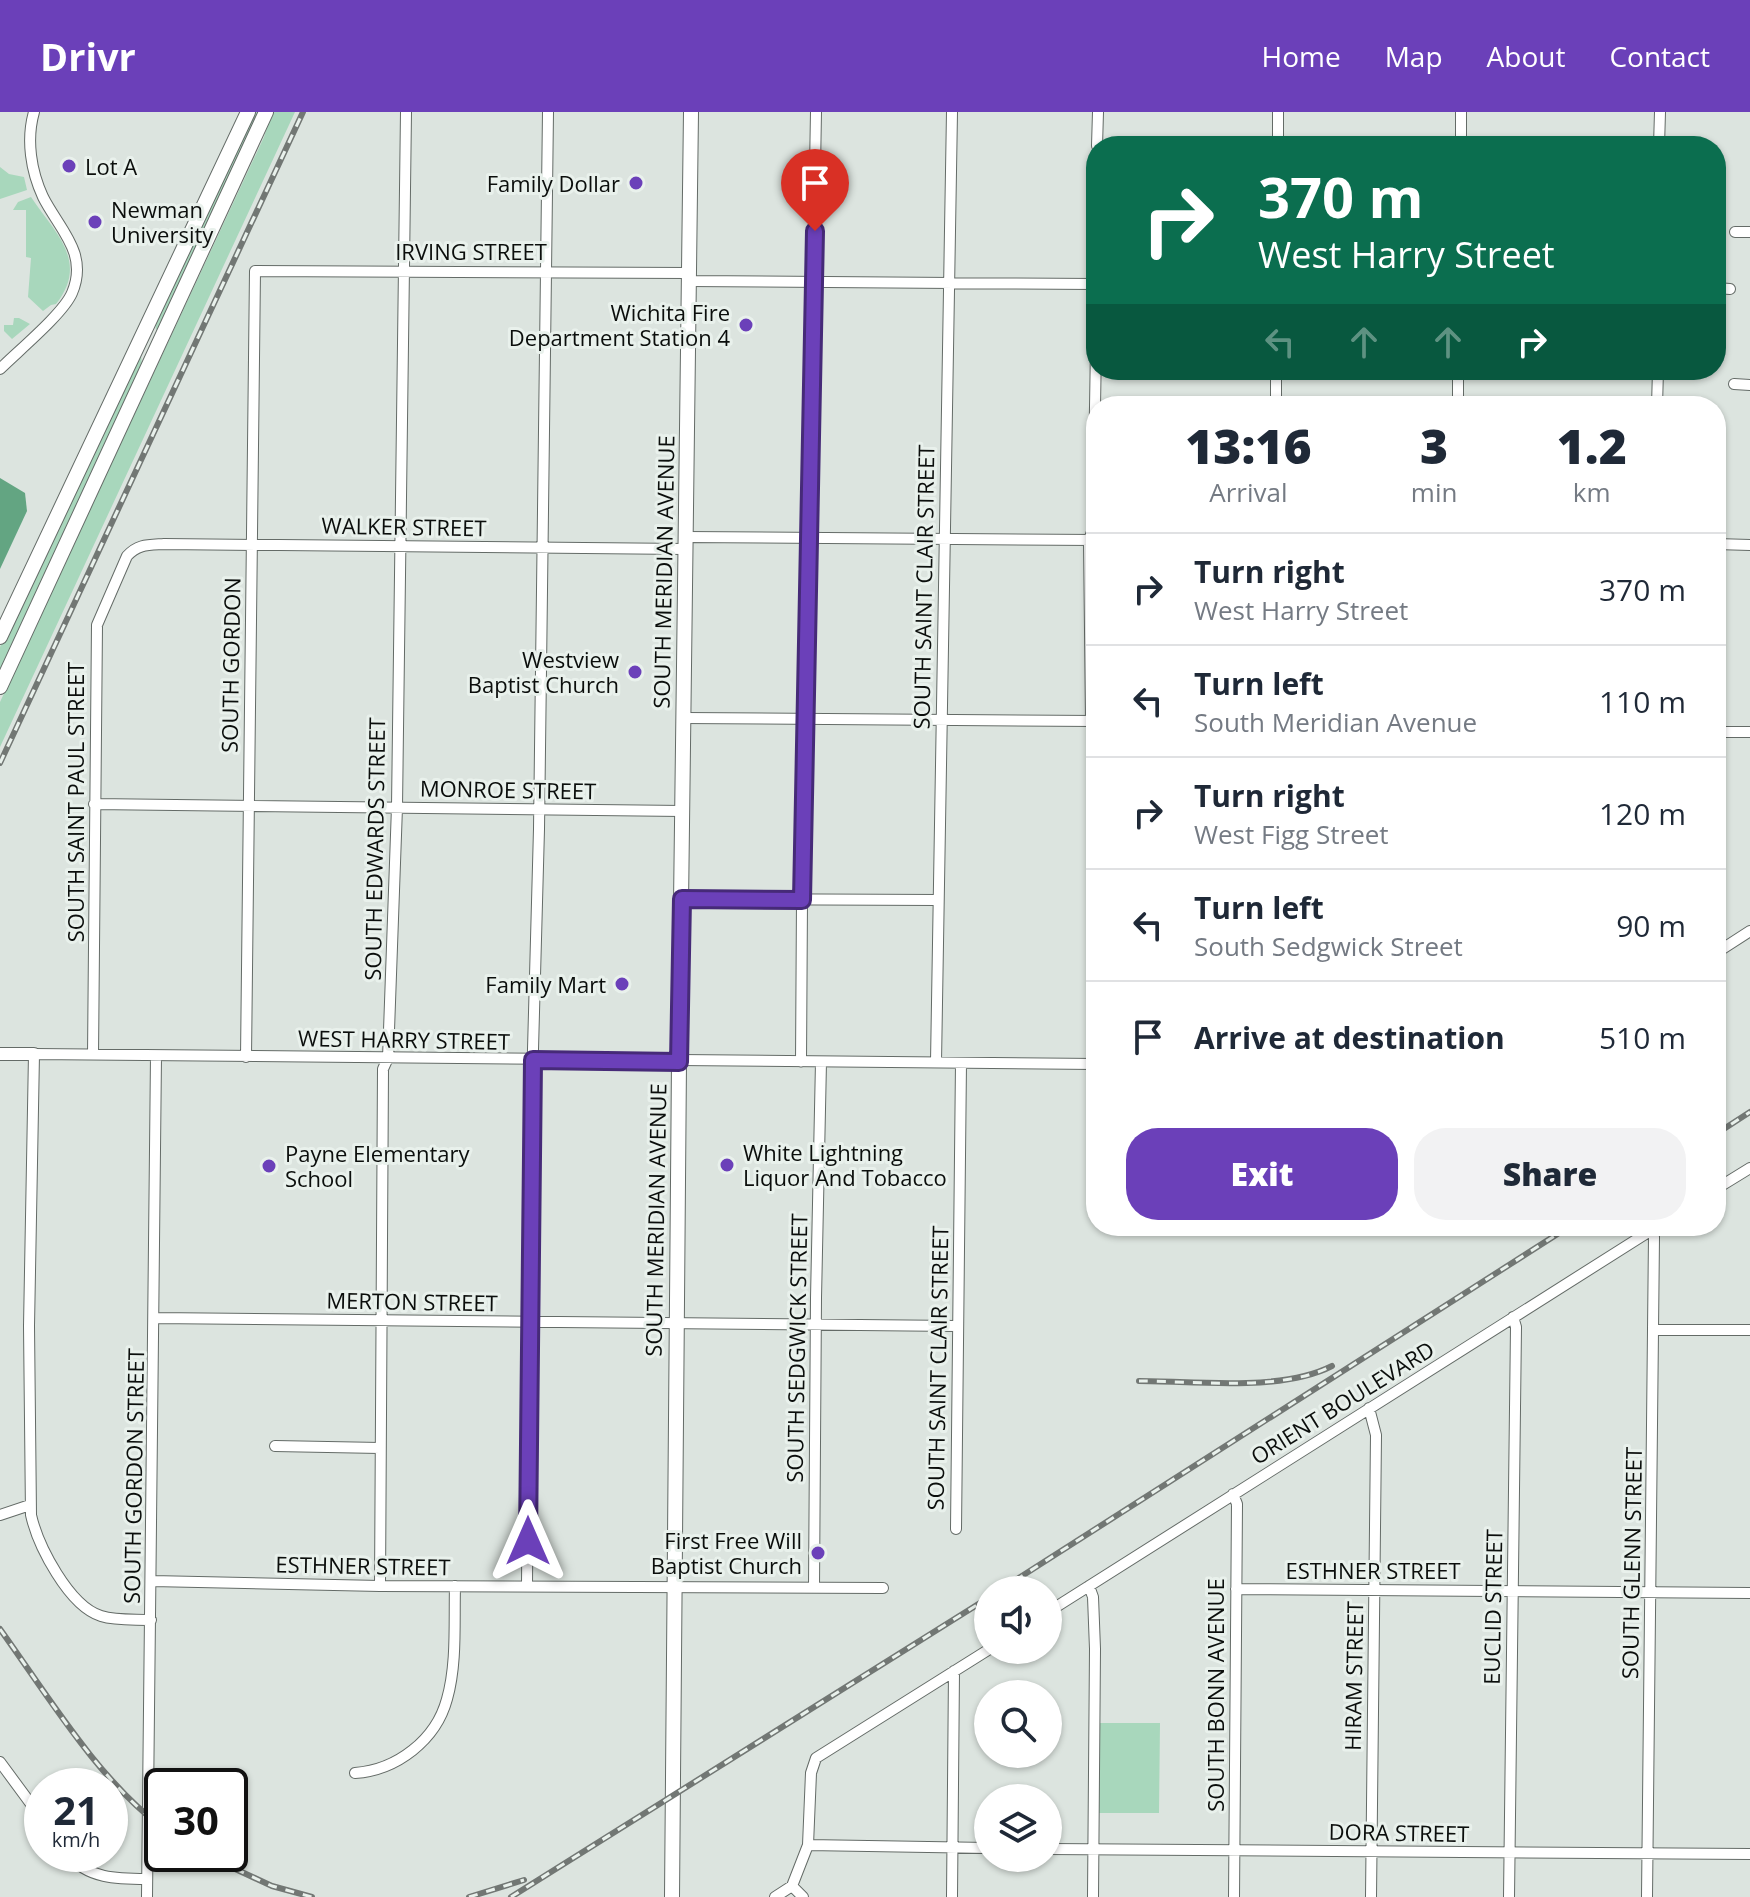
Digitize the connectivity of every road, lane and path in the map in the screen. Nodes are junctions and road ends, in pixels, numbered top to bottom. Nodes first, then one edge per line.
1 (34, 112) edge
2 (248, 112) edge
3 (266, 112) edge
4 (406, 112) edge
5 (548, 112) edge
6 (691, 112) edge
7 (816, 112) edge
8 (952, 112) edge
9 (1098, 112) edge
10 (1278, 112) edge
11 (1461, 112) edge
12 (1660, 112) edge
13 (1097, 136) edge
14 (1278, 136) edge
15 (1461, 136) edge
16 (1659, 136) edge
17 (1735, 232) dead end
18 (1750, 232) edge
19 (403, 270) junction
20 (545, 271) junction
21 (255, 273) joint
22 (689, 277) junction
23 (814, 281) junction
24 (949, 282) junction
25 (1086, 284) edge
26 (1726, 289) edge
27 (1730, 289) dead end
28 (0, 369) edge
29 (1734, 384) dead end
30 (1750, 385) edge
31 (810, 538) junction
32 (943, 539) junction
33 (1086, 540) edge
34 (685, 543) junction
35 (252, 544) junction
36 (1726, 544) edge
37 (1750, 545) edge
38 (399, 546) junction
39 (541, 547) junction
40 (127, 556) joint
41 (0, 637) edge
42 (0, 687) edge
43 (684, 718) junction
44 (807, 719) junction
45 (940, 721) junction
46 (1086, 721) edge
47 (1726, 732) edge
48 (1750, 732) edge
49 (94, 804) junction
50 (249, 805) junction
51 (397, 807) junction
52 (539, 809) junction
53 (683, 811) junction
54 (682, 899) junction
55 (802, 900) junction
56 (938, 900) junction
57 (1750, 931) edge
58 (1726, 947) edge
59 (0, 1054) edge
60 (34, 1054) junction
61 (93, 1055) junction
62 (156, 1056) junction
63 (246, 1057) junction
64 (388, 1058) junction
65 (533, 1060) junction
66 (679, 1062) junction
67 (801, 1062) junction
68 (821, 1062) junction
69 (936, 1062) junction
70 (961, 1063) junction
71 (1086, 1064) edge
72 (1750, 1168) edge
73 (1726, 1183) edge
74 (1642, 1236) edge
75 (1655, 1236) edge
76 (1513, 1317) junction
77 (154, 1318) junction
78 (381, 1322) junction
79 (529, 1323) junction
80 (676, 1324) junction
81 (816, 1325) junction
82 (957, 1326) junction
83 (1653, 1330) junction
84 (1750, 1330) edge
85 (1369, 1408) junction
86 (275, 1446) dead end
87 (380, 1448) junction
88 (1233, 1494) junction
89 (30, 1505) junction
90 (0, 1515) edge
91 (956, 1529) dead end
92 (152, 1581) junction
93 (380, 1586) junction
94 (455, 1586) junction
95 (527, 1586) junction
96 (675, 1586) junction
97 (1089, 1586) junction
98 (814, 1587) junction
99 (883, 1588) dead end
100 (1236, 1589) junction
101 (1374, 1590) junction
102 (1513, 1590) junction
103 (1651, 1591) junction
104 (1750, 1593) edge
105 (1062, 1603) edge
106 (151, 1620) junction
107 (974, 1659) edge
108 (954, 1671) junction
109 (0, 1762) edge
110 (355, 1773) dead end
111 (24, 1795) edge
112 (808, 1845) junction
113 (953, 1848) junction
114 (974, 1848) edge
115 (1062, 1849) edge
116 (1094, 1850) junction
117 (1234, 1851) junction
118 (1371, 1852) junction
119 (1509, 1853) junction
120 (1648, 1854) junction
121 (1750, 1854) edge
122 (90, 1872) edge
123 (147, 1879) junction
124 (792, 1886) junction
125 (147, 1897) edge
126 (672, 1897) edge
127 (775, 1897) edge
128 (803, 1897) edge
129 (952, 1897) edge
130 (1093, 1897) edge
131 (1234, 1897) edge
132 (1371, 1897) edge
133 (1509, 1897) edge
134 (1647, 1897) edge

1 - 28 street
2 - 41 main road
3 - 42 main road
4 - 19 street, SOUTH EDWARDS STREET
5 - 20 street
6 - 22 main road, SOUTH MERIDIAN AVENUE
7 - 23 street
8 - 24 street, SOUTH SAINT CLAIR STREET
9 - 13 street
10 - 14 street
11 - 15 street
12 - 16 street
17 - 18 street
19 - 20 street, IRVING STREET
19 - 21 street, IRVING STREET
19 - 38 street, SOUTH EDWARDS STREET
20 - 22 street, IRVING STREET
20 - 39 street
21 - 35 street, SOUTH GORDON
22 - 23 street, IRVING STREET
22 - 34 main road, SOUTH MERIDIAN AVENUE
23 - 24 street, IRVING STREET
23 - 31 street
24 - 25 street, IRVING STREET
24 - 32 street, SOUTH SAINT CLAIR STREET
26 - 27 street
29 - 30 street
31 - 32 street, WALKER STREET
31 - 34 street, WALKER STREET
31 - 44 street
32 - 33 street, WALKER STREET
32 - 45 street, SOUTH SAINT CLAIR STREET
34 - 39 street, WALKER STREET
34 - 43 main road, SOUTH MERIDIAN AVENUE
35 - 38 street, WALKER STREET
35 - 40 street, WALKER STREET
35 - 50 street, SOUTH GORDON
36 - 37 street
38 - 39 street, WALKER STREET
38 - 51 street, SOUTH EDWARDS STREET
39 - 52 street
40 - 49 street, SOUTH SAINT PAUL STREET
43 - 44 street
43 - 53 main road, SOUTH MERIDIAN AVENUE
44 - 45 street
44 - 55 street
45 - 46 street
45 - 56 street, SOUTH SAINT CLAIR STREET
47 - 48 street
49 - 50 street, MONROE STREET
49 - 61 street, SOUTH SAINT PAUL STREET
50 - 51 street, MONROE STREET
50 - 63 street, SOUTH GORDON
51 - 52 street, MONROE STREET
51 - 64 street, SOUTH EDWARDS STREET
52 - 53 street, MONROE STREET
52 - 65 street
53 - 54 main road, SOUTH MERIDIAN AVENUE
54 - 55 street
54 - 66 main road, SOUTH MERIDIAN AVENUE
55 - 56 street
55 - 67 street
56 - 69 street, SOUTH SAINT CLAIR STREET
57 - 58 street
59 - 60 street, WEST HARRY STREET
60 - 61 street, WEST HARRY STREET
60 - 89 street
61 - 62 street, WEST HARRY STREET
62 - 63 street, WEST HARRY STREET
62 - 77 street, SOUTH GORDON STREET
63 - 64 street, WEST HARRY STREET
64 - 65 street, WEST HARRY STREET
64 - 78 street, SOUTH EDWARDS STREET
65 - 66 street, WEST HARRY STREET
65 - 79 street
66 - 67 street, WEST HARRY STREET
66 - 80 main road, SOUTH MERIDIAN AVENUE
67 - 68 street, WEST HARRY STREET
68 - 69 street, WEST HARRY STREET
68 - 81 street, SOUTH SEDGWICK STREET
69 - 70 street, WEST HARRY STREET
70 - 71 street, WEST HARRY STREET
70 - 82 street, SOUTH SAINT CLAIR STREET
72 - 73 street
74 - 76 street, ORIENT BOULEVARD
75 - 83 street, SOUTH GLENN STREET
76 - 85 street, ORIENT BOULEVARD
76 - 102 street, EUCLID STREET
77 - 78 street, MERTON STREET
77 - 92 street, SOUTH GORDON STREET
78 - 79 street, MERTON STREET
78 - 87 street, SOUTH EDWARDS STREET
79 - 80 street, MERTON STREET
79 - 95 street
80 - 81 street, MERTON STREET
80 - 96 main road, SOUTH MERIDIAN AVENUE
81 - 82 street, MERTON STREET
81 - 98 street, SOUTH SEDGWICK STREET
82 - 91 street, SOUTH SAINT CLAIR STREET
83 - 84 street
83 - 103 street, SOUTH GLENN STREET
85 - 88 street, ORIENT BOULEVARD
85 - 101 street, HIRAM STREET
86 - 87 street
87 - 93 street, SOUTH EDWARDS STREET
88 - 97 street, ORIENT BOULEVARD
88 - 100 street, SOUTH BONN AVENUE
89 - 90 street
89 - 106 street
92 - 93 street, ESTHNER STREET
92 - 106 street, SOUTH GORDON STREET
93 - 94 street, ESTHNER STREET
94 - 95 street, ESTHNER STREET
94 - 110 street
95 - 96 street, ESTHNER STREET
96 - 98 street, ESTHNER STREET
96 - 126 main road, SOUTH MERIDIAN AVENUE
97 - 105 street, ORIENT BOULEVARD
97 - 116 street
98 - 99 street, ESTHNER STREET
100 - 101 street, ESTHNER STREET
100 - 117 street, SOUTH BONN AVENUE
101 - 102 street, ESTHNER STREET
101 - 118 street, HIRAM STREET
102 - 103 street, ESTHNER STREET
102 - 119 street, EUCLID STREET
103 - 104 street, ESTHNER STREET
103 - 120 street, SOUTH GLENN STREET
106 - 123 street, SOUTH GORDON STREET
107 - 108 street
108 - 112 street
108 - 113 street
109 - 111 street
112 - 113 street
112 - 124 street
113 - 114 street
113 - 129 street
115 - 116 street, DORA STREET
116 - 117 street, DORA STREET
116 - 130 street
117 - 118 street, DORA STREET
117 - 131 street, SOUTH BONN AVENUE
118 - 119 street, DORA STREET
118 - 132 street, HIRAM STREET
119 - 120 street, DORA STREET
119 - 133 street, EUCLID STREET
120 - 121 street, DORA STREET
120 - 134 street, SOUTH GLENN STREET
122 - 123 street
123 - 125 street, SOUTH GORDON STREET
124 - 127 street
124 - 128 street

